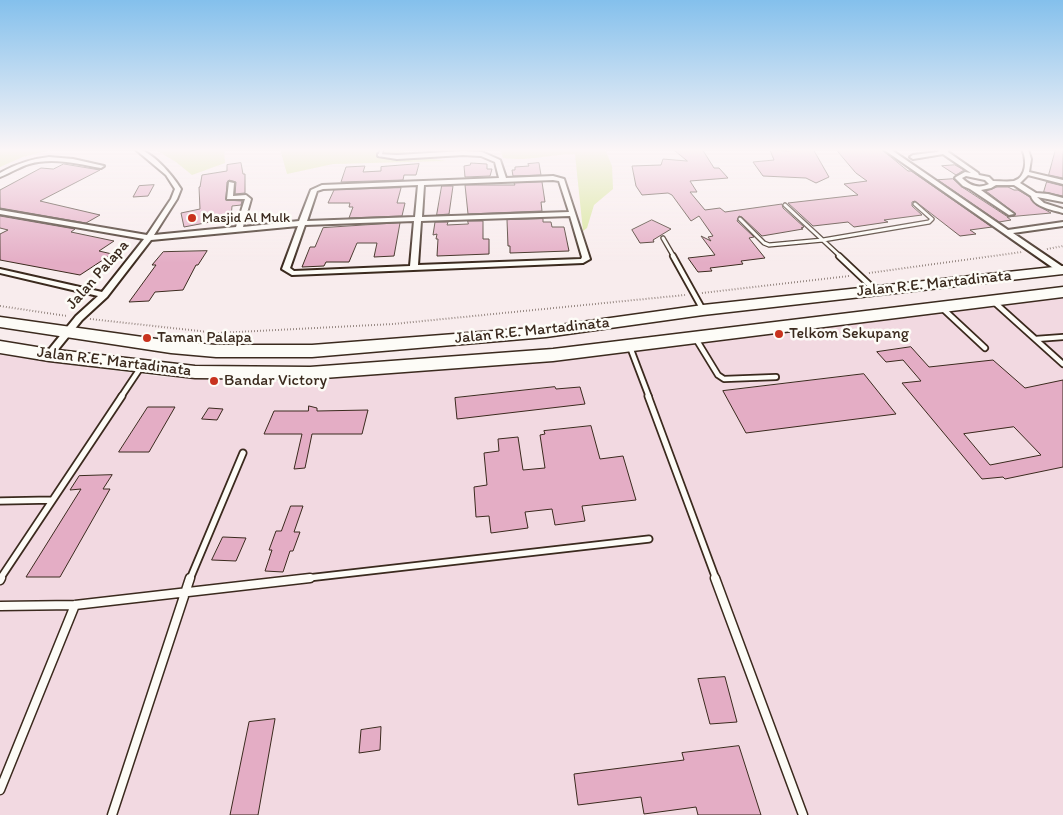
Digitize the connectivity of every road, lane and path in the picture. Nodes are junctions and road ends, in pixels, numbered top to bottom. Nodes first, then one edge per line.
1 (177, 187) edge
2 (230, 187) edge
3 (322, 187) edge
4 (421, 187) edge
5 (564, 187) edge
6 (941, 187) edge
7 (973, 187) joint
8 (992, 187) edge
9 (1022, 187) edge
10 (1034, 195) junction
11 (1063, 200) edge
12 (915, 204) dead end
13 (785, 205) dead end
14 (1063, 211) edge
15 (0, 212) edge
16 (572, 214) junction
17 (1011, 214) dead end
18 (740, 219) dead end
19 (418, 220) junction
20 (304, 223) junction
21 (1063, 224) edge
22 (239, 229) junction
23 (1006, 232) junction
24 (149, 238) junction
25 (663, 238) dead end
26 (823, 240) junction
27 (1063, 246) edge
28 (1033, 251) junction
29 (414, 269) junction
30 (1062, 270) edge
31 (0, 271) edge
32 (860, 275) junction
33 (876, 291) junction
34 (1063, 292) edge
35 (694, 294) junction
36 (104, 295) junction
37 (993, 300) junction
38 (0, 306) edge
39 (940, 307) junction
40 (703, 310) junction
41 (0, 322) edge
42 (74, 325) junction
43 (546, 332) junction
44 (1063, 337) edge
45 (696, 338) junction
46 (1036, 339) junction
47 (630, 346) junction
48 (0, 347) edge
49 (985, 348) dead end
50 (49, 355) junction
51 (553, 355) junction
52 (1063, 364) edge
53 (142, 366) junction
54 (776, 377) dead end
55 (243, 453) dead end
56 (52, 500) junction
57 (0, 501) edge
58 (649, 539) dead end
59 (0, 580) edge
60 (184, 593) junction
61 (75, 605) junction
62 (0, 606) edge
63 (0, 790) edge
64 (112, 815) edge
65 (803, 815) edge

1 - 24 street, Jalan Palapa
2 - 22 street
3 - 20 street
4 - 19 street
5 - 16 street
6 - 23 street
7 - 8 street
7 - 17 street
9 - 10 street
10 - 11 street
10 - 14 street
12 - 26 lane
13 - 26 lane
15 - 24 street, Jalan Palapa
16 - 19 street, Jalan Palapa
16 - 29 street
18 - 26 lane
19 - 20 street, Jalan Palapa
19 - 29 street
20 - 22 street, Jalan Palapa
20 - 29 street
21 - 23 street
22 - 24 street, Jalan Palapa
23 - 28 street
24 - 36 street, Jalan Palapa
25 - 35 lane
26 - 32 lane
27 - 28 path
28 - 30 street
28 - 32 path
30 - 33 highway, Jalan R.E. Martadinata
31 - 36 street
32 - 33 lane
32 - 35 path
33 - 40 highway, Jalan R.E. Martadinata
34 - 37 highway, Jalan R.E. Martadinata
35 - 40 lane
35 - 42 path
36 - 42 street, Jalan Palapa
37 - 39 highway, Jalan R.E. Martadinata
37 - 46 lane
38 - 42 path
39 - 45 highway, Jalan R.E. Martadinata
39 - 49 lane
40 - 43 highway, Jalan R.E. Martadinata
41 - 42 highway, Jalan R.E. Martadinata
42 - 43 highway, Jalan R.E. Martadinata
42 - 50 street, Jalan Palapa
43 - 51 highway
44 - 46 lane
45 - 47 highway, Jalan R.E. Martadinata
45 - 54 lane
46 - 52 lane
47 - 51 highway, Jalan R.E. Martadinata
47 - 65 lane
48 - 50 highway, Jalan R.E. Martadinata
50 - 53 highway, Jalan R.E. Martadinata
51 - 53 highway, Jalan R.E. Martadinata
53 - 56 lane
55 - 60 lane
56 - 57 lane
56 - 59 lane
58 - 60 lane
60 - 61 lane
60 - 64 lane
61 - 62 lane
61 - 63 lane

